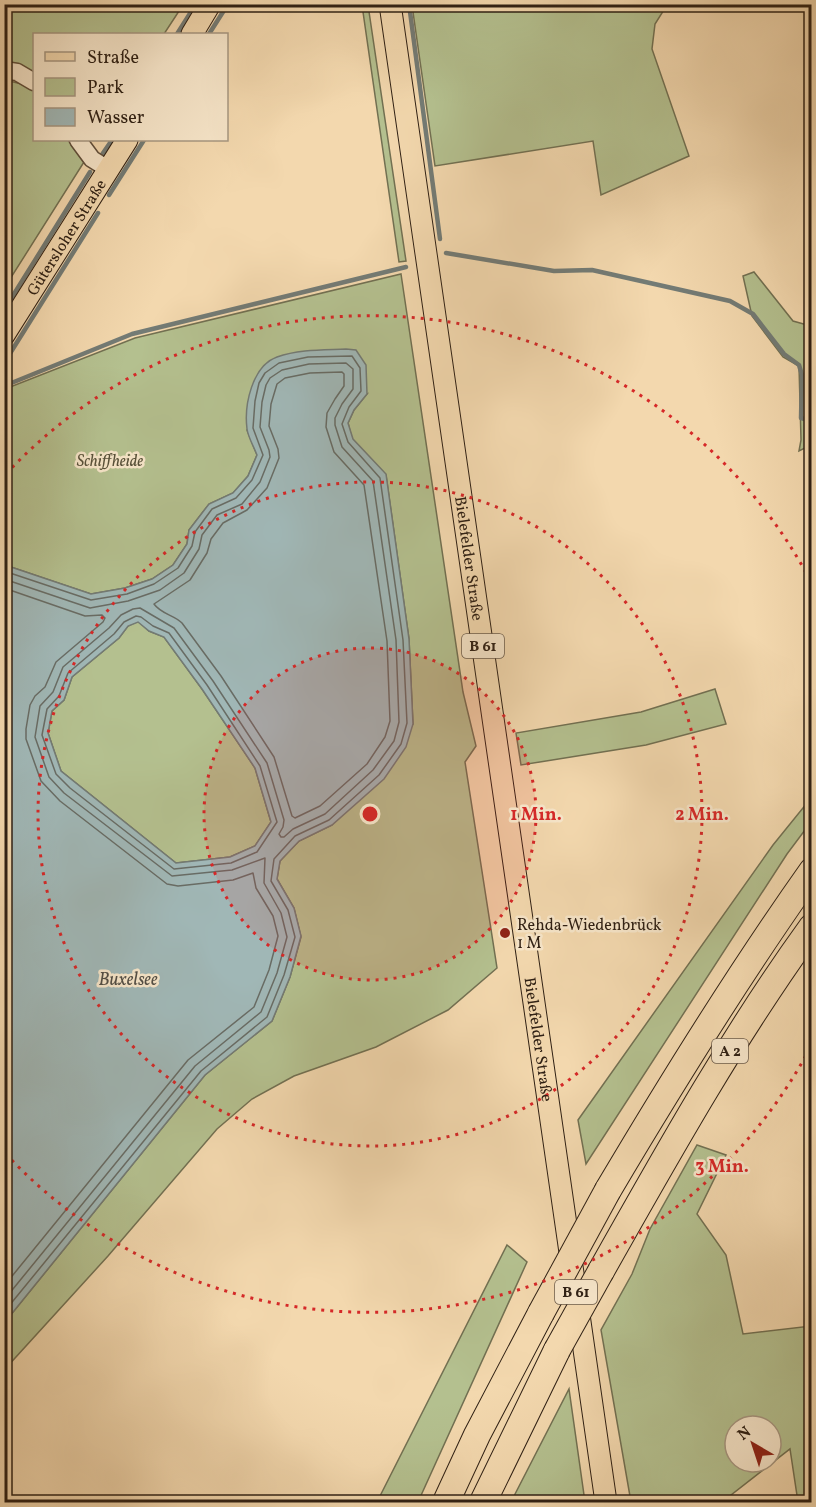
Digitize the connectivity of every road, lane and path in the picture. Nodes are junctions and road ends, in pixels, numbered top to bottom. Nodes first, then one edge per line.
1 (210, 4) edge
2 (390, 4) edge
3 (193, 33) edge
4 (4, 70) edge
5 (33, 81) edge
6 (79, 141) edge
7 (126, 141) edge
8 (108, 169) junction
9 (4, 335) edge
10 (812, 871) edge
11 (812, 927) edge
12 (486, 1498) edge
13 (446, 1503) edge
14 (606, 1503) edge

1 - 3 main road
2 - 14 main road, Bielefelder Straße / B 61
4 - 5 street
6 - 8 street
7 - 8 main road, Gütersloher Straße
8 - 9 main road, Gütersloher Straße
10 - 13 highway, A 2, bridge
11 - 12 highway, A 2, bridge

